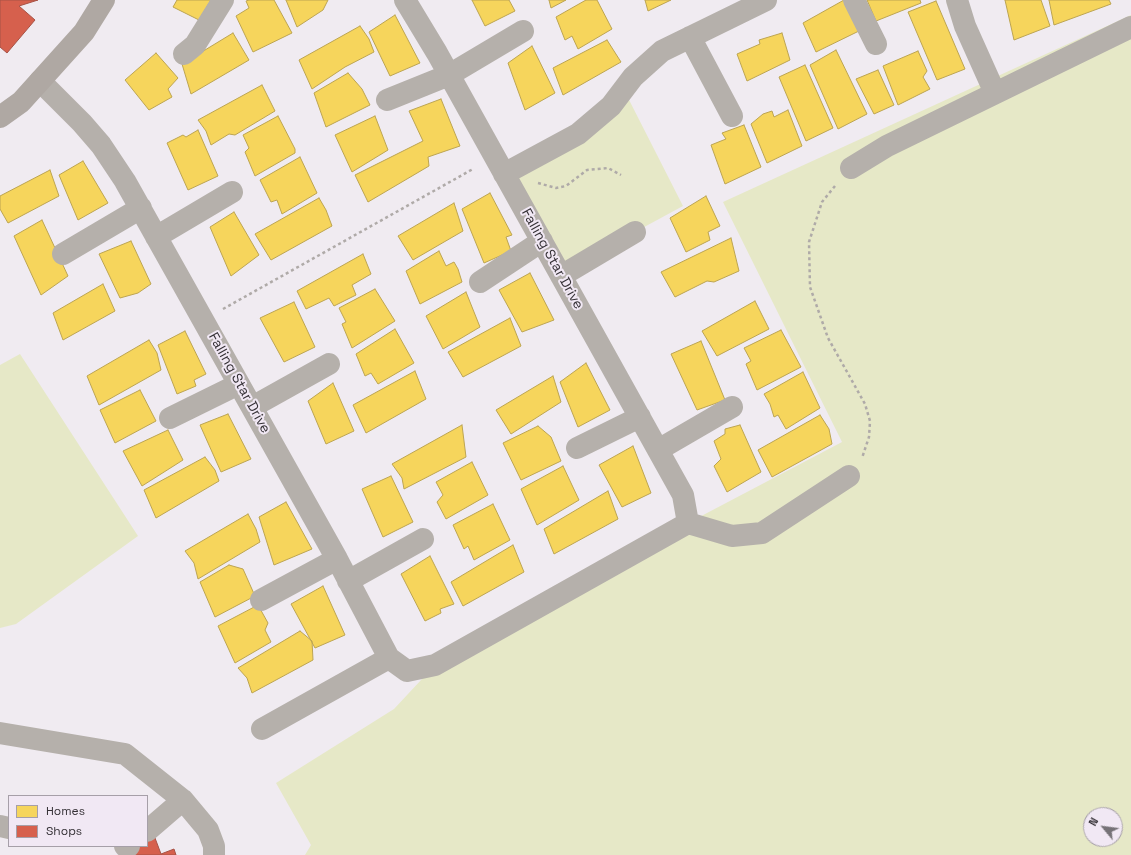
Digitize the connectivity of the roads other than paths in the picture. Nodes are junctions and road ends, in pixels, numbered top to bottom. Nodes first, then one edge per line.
1 (104, 0) edge
2 (223, 0) edge
3 (405, 0) edge
4 (766, 0) edge
5 (854, 0) edge
6 (957, 0) edge
7 (1131, 27) edge
8 (523, 31) dead end
9 (690, 37) junction
10 (876, 44) dead end
11 (184, 54) dead end
12 (449, 75) junction
13 (40, 81) junction
14 (995, 93) junction
15 (387, 100) dead end
16 (732, 116) dead end
17 (0, 117) edge
18 (500, 165) junction
19 (851, 168) road end
20 (232, 192) dead end
21 (141, 208) junction
22 (635, 232) dead end
23 (156, 236) junction
24 (542, 242) junction
25 (63, 254) dead end
26 (562, 276) junction
27 (480, 282) dead end
28 (329, 364) dead end
29 (239, 384) junction
30 (252, 407) junction
31 (732, 407) dead end
32 (640, 417) junction
33 (170, 418) dead end
34 (577, 448) dead end
35 (658, 450) junction
36 (849, 476) road end
37 (688, 523) junction
38 (423, 539) dead end
39 (337, 559) junction
40 (348, 581) junction
41 (262, 600) dead end
42 (389, 658) junction
43 (262, 729) dead end
44 (0, 733) edge
45 (183, 800) junction
46 (148, 830) edge
47 (214, 855) edge

1 - 13 main road
2 - 11 street
3 - 12 street, Falling Star Drive
4 - 9 street
5 - 10 street
6 - 14 street
7 - 14 street
8 - 12 street
9 - 16 street
9 - 18 street
12 - 15 street
12 - 18 street, Falling Star Drive
13 - 17 main road
13 - 21 street, Falling Star Drive
14 - 19 street
18 - 24 street, Falling Star Drive
20 - 23 street
21 - 23 street, Falling Star Drive
21 - 25 street
22 - 26 street
23 - 29 street, Falling Star Drive
24 - 26 street, Falling Star Drive
24 - 27 street
26 - 32 street, Falling Star Drive
28 - 30 street
29 - 30 street, Falling Star Drive
29 - 33 street
30 - 39 street, Falling Star Drive
31 - 35 street
32 - 34 street
32 - 35 street, Falling Star Drive
35 - 37 street, Falling Star Drive
36 - 37 street
37 - 42 street, Falling Star Drive
38 - 40 street
39 - 40 street, Falling Star Drive
39 - 41 street
40 - 42 street, Falling Star Drive
42 - 43 street
44 - 45 street
45 - 46 street
45 - 47 street

